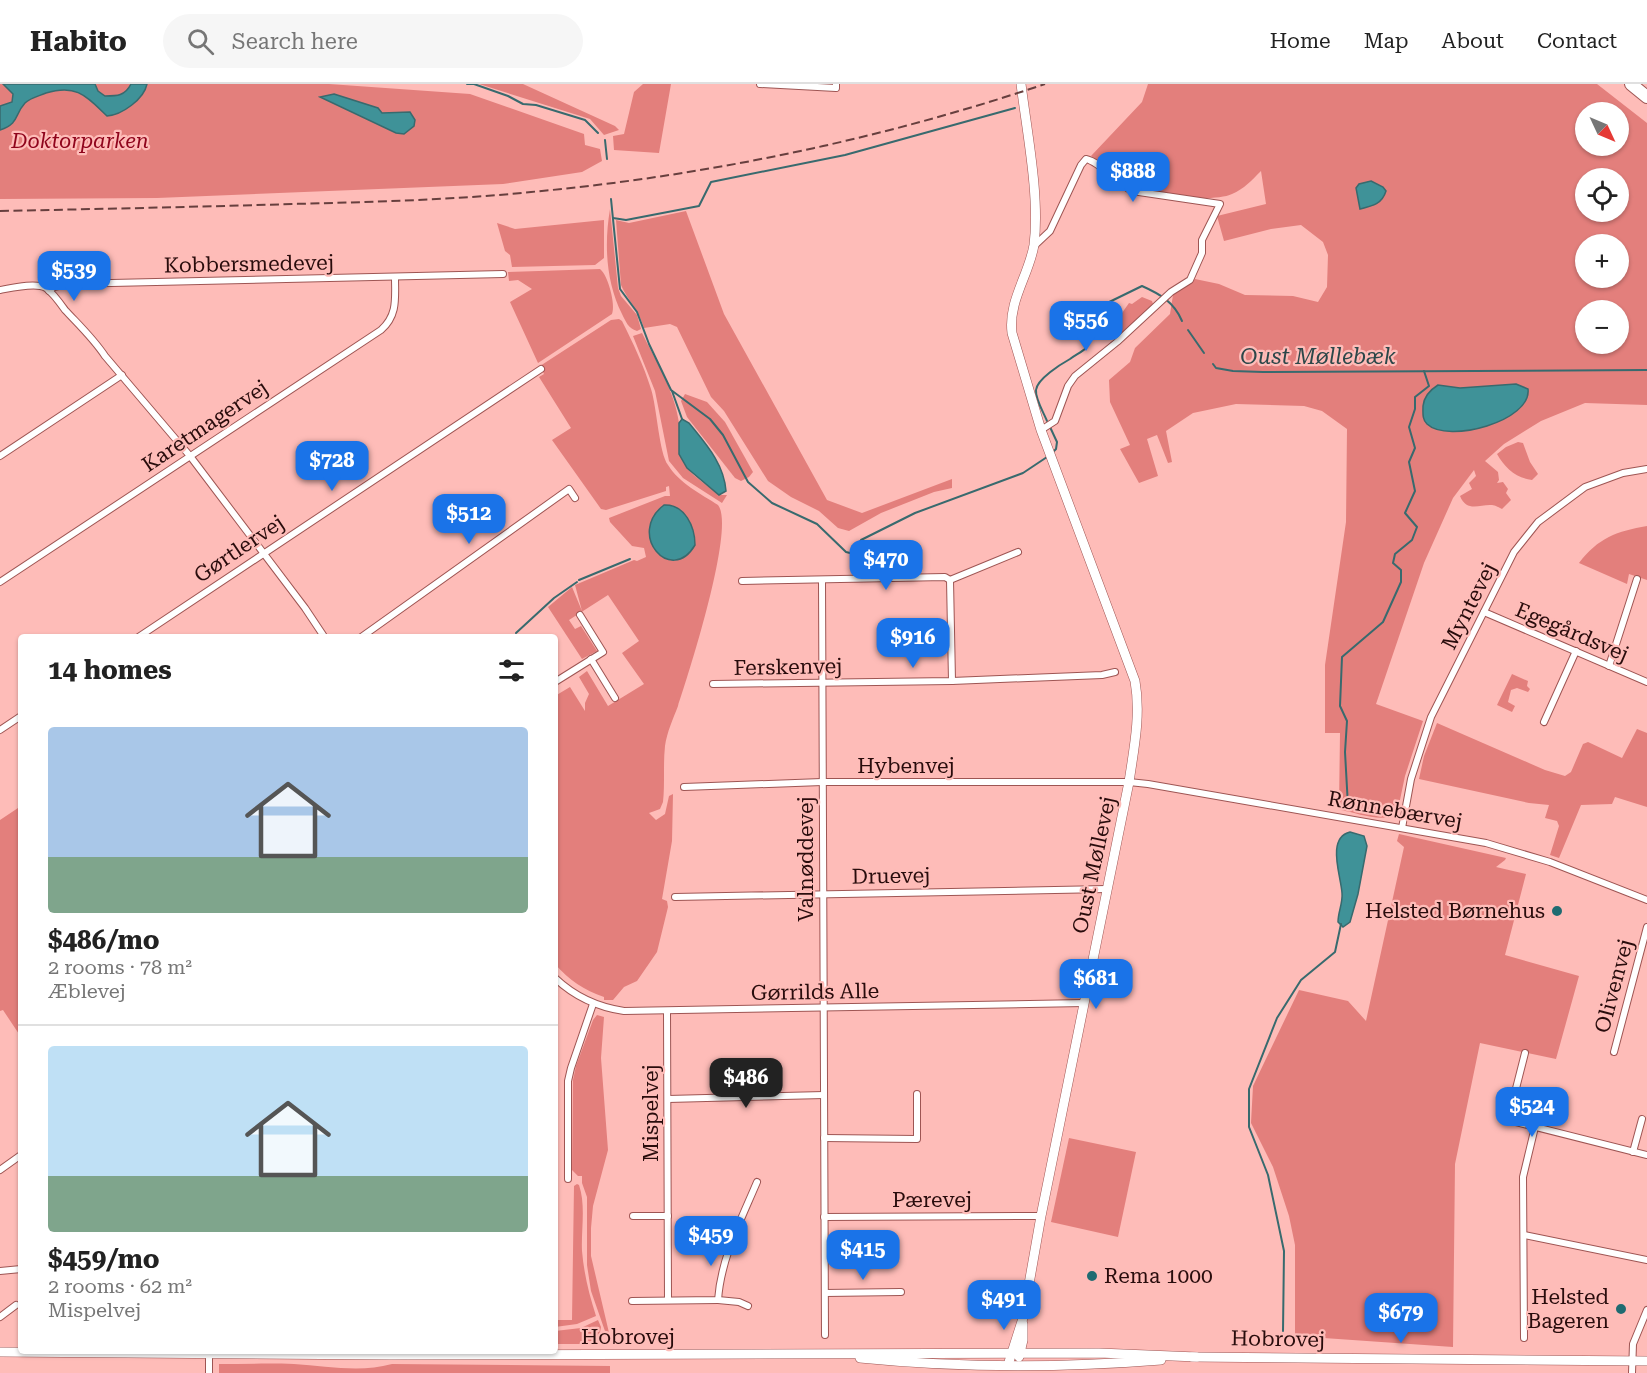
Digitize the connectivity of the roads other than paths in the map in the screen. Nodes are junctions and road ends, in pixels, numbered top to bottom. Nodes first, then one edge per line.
1 (760, 84) edge
2 (1021, 84) edge
3 (1631, 84) edge
4 (836, 86) edge
5 (1647, 97) edge
6 (1034, 246) junction
7 (503, 274) dead end
8 (394, 277) junction
9 (0, 291) edge
10 (49, 291) junction
11 (541, 369) dead end
12 (122, 375) junction
13 (1041, 430) junction
14 (0, 456) edge
15 (190, 456) junction
16 (1647, 469) edge
17 (575, 498) dead end
18 (263, 552) junction
19 (1018, 552) dead end
20 (1637, 579) dead end
21 (822, 580) junction
22 (950, 580) junction
23 (742, 581) dead end
24 (0, 582) edge
25 (1484, 612) junction
26 (580, 615) dead end
27 (143, 634) edge
28 (322, 634) edge
29 (366, 634) edge
30 (1576, 651) junction
31 (591, 659) junction
32 (1609, 666) junction
33 (1115, 672) dead end
34 (558, 680) edge
35 (951, 681) junction
36 (1647, 681) edge
37 (822, 683) junction
38 (713, 684) dead end
39 (615, 698) dead end
40 (18, 718) edge
41 (1544, 722) dead end
42 (0, 730) edge
43 (822, 782) junction
44 (1129, 782) junction
45 (684, 787) dead end
46 (1402, 828) junction
47 (1107, 889) junction
48 (823, 894) junction
49 (675, 897) dead end
50 (1647, 900) edge
51 (1647, 927) edge
52 (558, 980) edge
53 (1084, 1003) junction
54 (593, 1004) junction
55 (823, 1008) junction
56 (667, 1011) junction
57 (1525, 1053) dead end
58 (1614, 1053) dead end
59 (917, 1094) dead end
60 (824, 1095) junction
61 (668, 1099) junction
62 (1642, 1119) dead end
63 (1535, 1127) junction
64 (824, 1138) junction
65 (1633, 1152) junction
66 (1647, 1155) edge
67 (18, 1157) edge
68 (0, 1170) edge
69 (568, 1179) dead end
70 (758, 1182) dead end
71 (633, 1216) dead end
72 (668, 1216) junction
73 (1041, 1216) junction
74 (824, 1217) junction
75 (1524, 1235) junction
76 (1647, 1260) edge
77 (18, 1269) edge
78 (0, 1271) edge
79 (825, 1293) junction
80 (901, 1293) dead end
81 (668, 1300) junction
82 (718, 1300) junction
83 (632, 1301) dead end
84 (16, 1305) dead end
85 (748, 1306) dead end
86 (1647, 1310) edge
87 (0, 1317) edge
88 (825, 1335) dead end
89 (1524, 1338) dead end
90 (0, 1352) edge
91 (18, 1352) edge
92 (1016, 1353) junction
93 (209, 1354) joint
94 (824, 1355) junction
95 (1197, 1357) junction
96 (1632, 1361) junction
97 (1647, 1361) edge
98 (1011, 1369) edge
99 (208, 1373) edge
100 (1632, 1373) edge

1 - 4 street
2 - 6 main road, Oust Møllevej
3 - 5 highway
6 - 13 main road, Oust Møllevej
6 - 13 street, Oust Møllevej
7 - 8 street, Kobbersmedevej
8 - 10 street, Kobbersmedevej
8 - 15 street, Karetmagervej
9 - 10 street, Kobbersmedevej
10 - 12 street
11 - 18 street, Gørtlervej
12 - 14 street
12 - 15 street
13 - 44 main road, Oust Møllevej
15 - 18 street
15 - 24 street, Karetmagervej
16 - 25 street, Myntevej
17 - 29 street
18 - 27 street, Gørtlervej
18 - 28 street
19 - 22 street
20 - 32 street
21 - 22 street
21 - 23 street
21 - 37 street, Valnøddevej
22 - 35 street
25 - 30 street, Egegårdsvej
25 - 46 street, Myntevej
26 - 31 street
30 - 32 street, Egegårdsvej
30 - 41 street
31 - 34 street
31 - 39 street
32 - 36 street, Egegårdsvej
33 - 35 street, Ferskenvej
35 - 37 street, Ferskenvej
37 - 38 street, Ferskenvej
37 - 43 street, Valnøddevej
40 - 42 street
43 - 44 street, Hybenvej
43 - 45 street, Hybenvej
43 - 48 street, Valnøddevej
44 - 46 street, Rønnebærvej
44 - 47 main road, Oust Møllevej
46 - 50 street, Rønnebærvej
47 - 48 street, Druevej
47 - 53 main road, Oust Møllevej
48 - 49 street, Druevej
48 - 55 street, Valnøddevej
51 - 58 street, Olivenvej
52 - 54 street, Gørrilds Alle
53 - 55 street, Gørrilds Alle
53 - 73 main road, Oust Møllevej
54 - 56 street, Gørrilds Alle
54 - 69 street
55 - 56 street, Gørrilds Alle
55 - 60 street, Valnøddevej
56 - 61 street, Mispelvej
57 - 63 street
59 - 64 street
60 - 61 street
60 - 64 street, Valnøddevej
61 - 72 street, Mispelvej
62 - 65 street
63 - 65 street
63 - 75 street
64 - 74 street, Valnøddevej
65 - 66 street
67 - 68 street
70 - 82 street
71 - 72 street
72 - 81 street, Mispelvej
73 - 74 street, Pærevej
73 - 92 main road, Oust Møllevej
74 - 79 street, Valnøddevej
75 - 76 street
75 - 89 street
77 - 78 street
79 - 80 street
79 - 88 street, Valnøddevej
81 - 82 street
81 - 83 street
82 - 85 street
84 - 87 street
86 - 96 street
90 - 91 main road, Hobrovej
92 - 94 main road, Hobrovej
92 - 95 main road, Hobrovej
92 - 98 main road, Oust Møllevej
93 - 94 main road, Hobrovej
93 - 99 street
94 - 98 main road, Hobrovej
95 - 96 main road, Hobrovej
95 - 98 main road, Hobrovej
96 - 97 main road, Hobrovej
96 - 100 street

